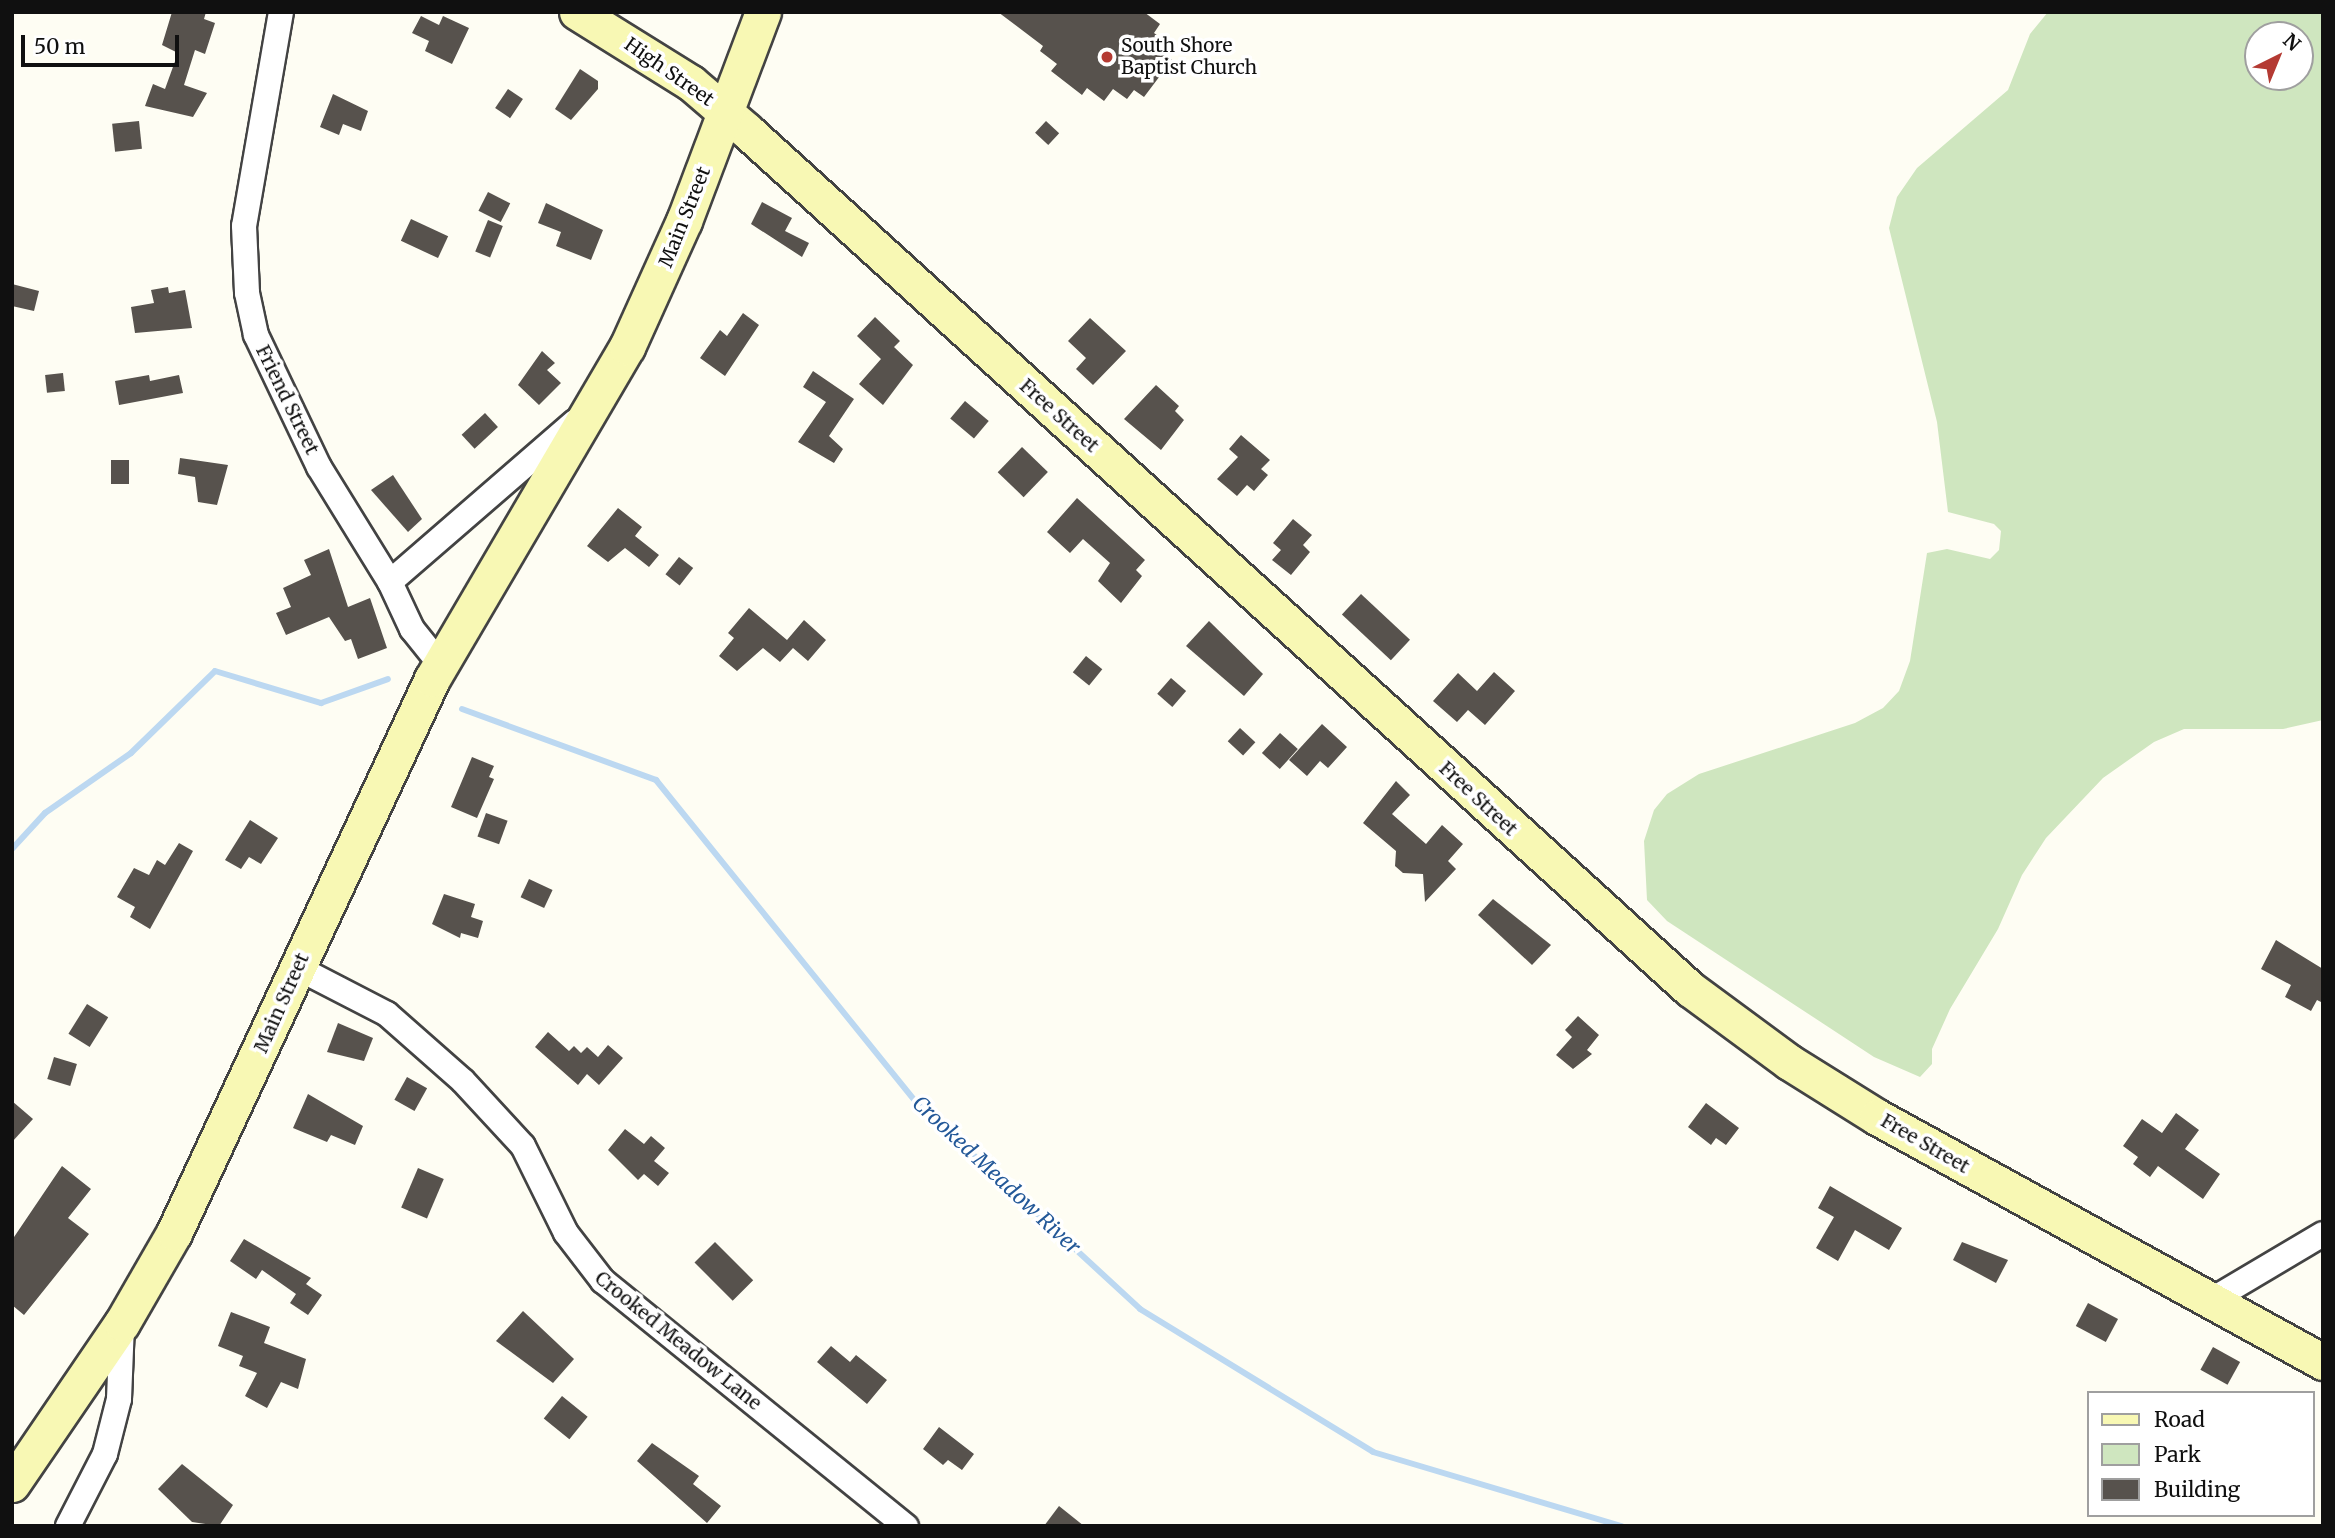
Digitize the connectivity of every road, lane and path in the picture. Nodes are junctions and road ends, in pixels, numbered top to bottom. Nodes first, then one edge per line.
1 (577, 12) edge
2 (763, 12) edge
3 (279, 15) edge
4 (724, 111) junction
5 (588, 412) junction
6 (485, 500) junction
7 (528, 508) junction
8 (390, 582) junction
9 (440, 664) junction
10 (298, 968) junction
11 (2323, 1234) edge
12 (2210, 1301) junction
13 (122, 1323) junction
14 (2323, 1362) edge
15 (12, 1485) edge
16 (68, 1526) edge
17 (906, 1526) edge

1 - 4 street, High Street
2 - 4 street, Main Street
3 - 8 street, Friend Street
4 - 5 street, Main Street
4 - 12 street, Free Street
5 - 6 street, Main Street
5 - 7 street, Main Street
6 - 7 street
6 - 8 street, Main Street
7 - 9 street, Main Street
8 - 9 street, Friend Street
9 - 10 street, Main Street
10 - 13 street, Main Street
10 - 17 street, Crooked Meadow Lane
11 - 12 street
12 - 14 street, Free Street
13 - 15 street, Main Street
13 - 16 street

